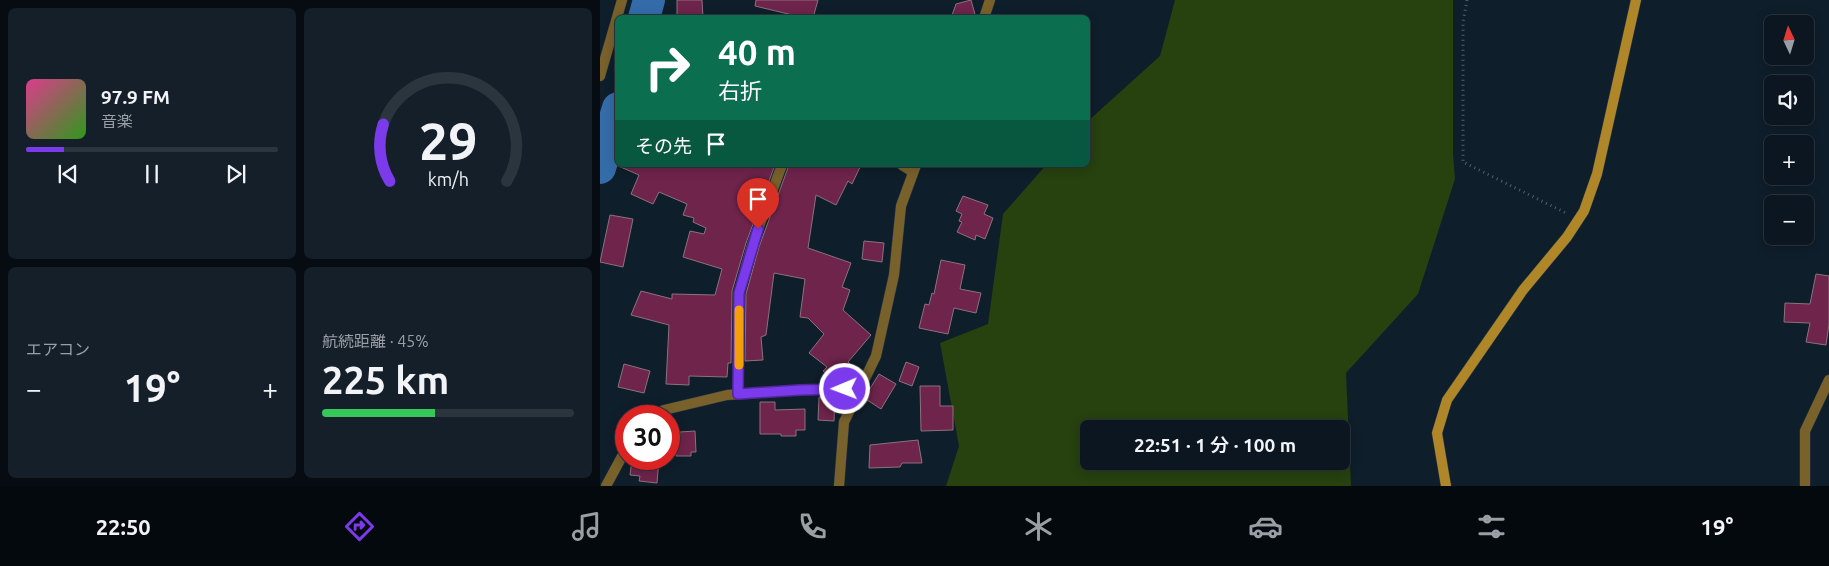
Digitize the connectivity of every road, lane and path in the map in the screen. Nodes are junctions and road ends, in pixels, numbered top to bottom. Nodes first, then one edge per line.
1 (622, 0) edge
2 (990, 0) edge
3 (1467, 0) edge
4 (1636, 0) edge
5 (618, 15) edge
6 (985, 15) edge
7 (615, 24) edge
8 (600, 76) edge
9 (781, 167) edge
10 (915, 168) edge
11 (1579, 219) junction
12 (1829, 380) edge
13 (860, 389) junction
14 (738, 394) junction
15 (680, 406) edge
16 (615, 469) edge
17 (606, 486) edge
18 (839, 486) edge
19 (1446, 486) edge
20 (1805, 486) edge

1 - 5 street
2 - 6 street
3 - 11 path
4 - 11 street
7 - 8 street
9 - 14 street
10 - 13 street
11 - 19 street
12 - 20 street
13 - 14 street
13 - 18 street
14 - 15 street
16 - 17 street

